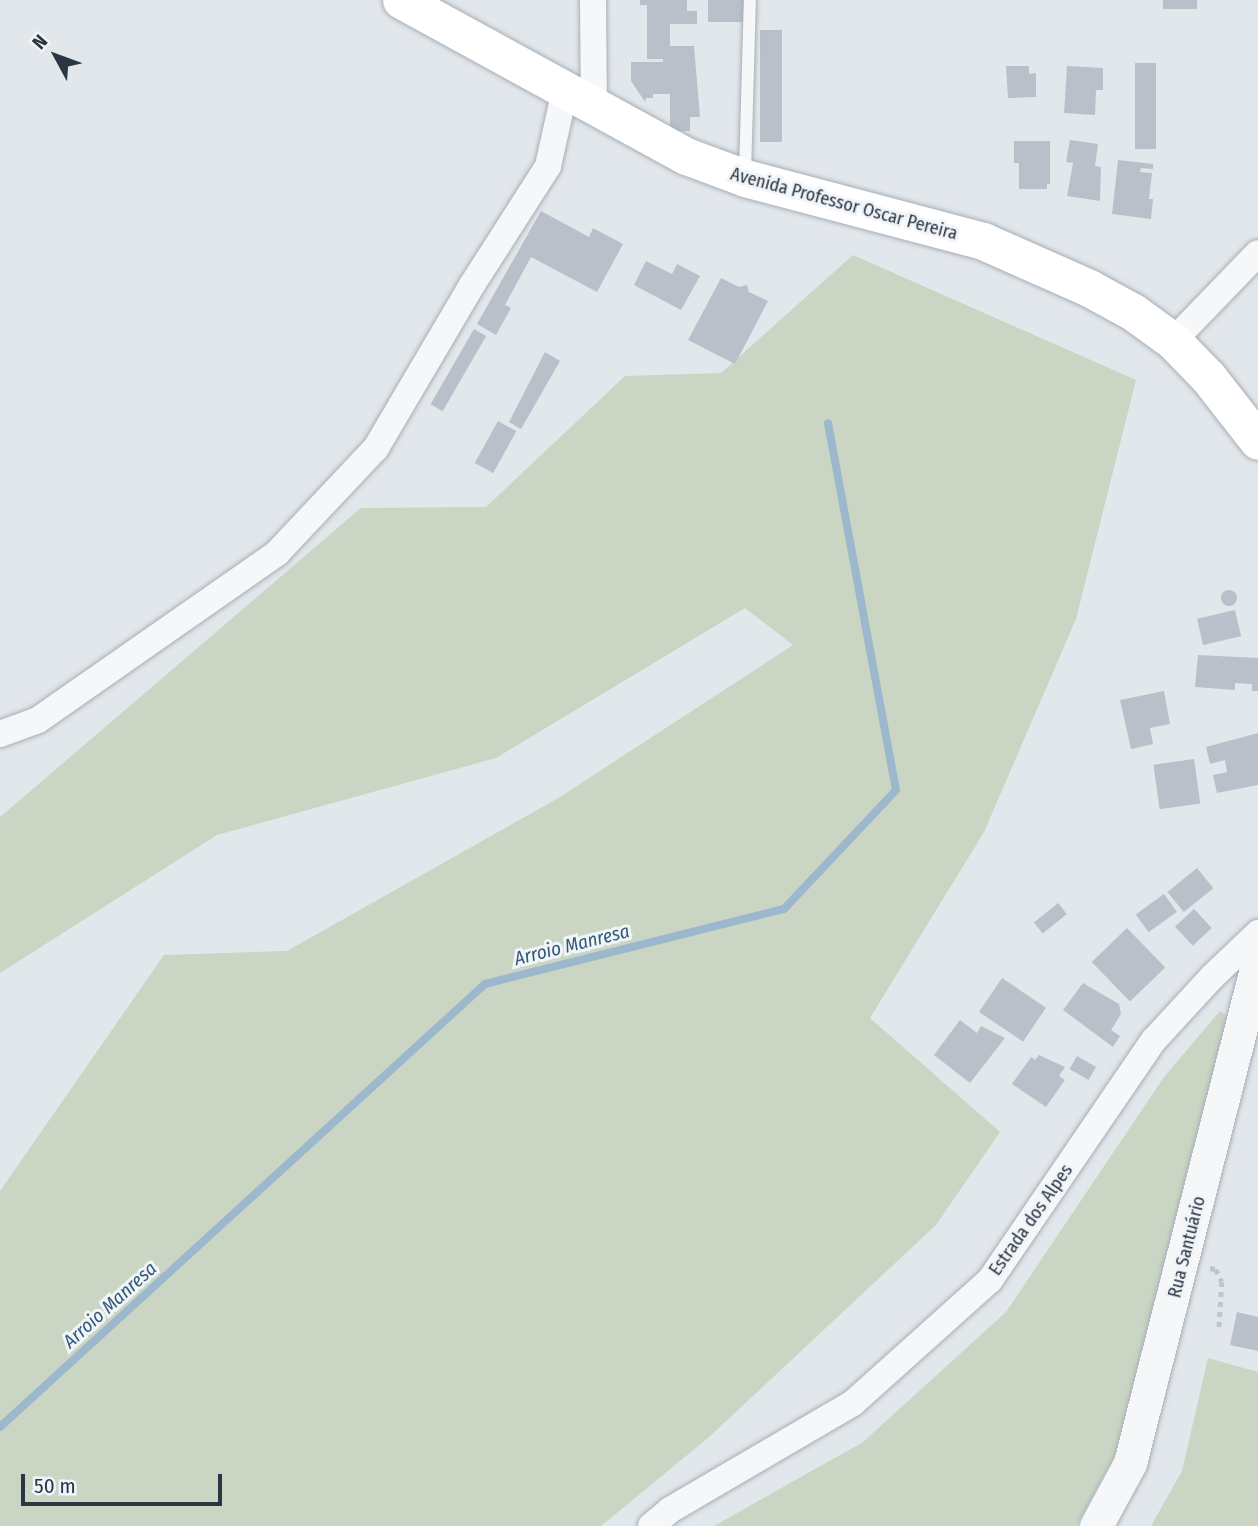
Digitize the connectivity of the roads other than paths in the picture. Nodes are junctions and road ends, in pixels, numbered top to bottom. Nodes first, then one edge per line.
1 (401, 0) edge
2 (593, 0) edge
3 (750, 0) edge
4 (580, 99) junction
5 (745, 178) junction
6 (1258, 253) edge
7 (1173, 341) junction
8 (1258, 441) edge
9 (0, 734) edge
10 (1258, 933) edge
11 (1258, 961) edge
12 (651, 1526) edge
13 (1096, 1526) edge

1 - 4 main road, Avenida Professor Oscar Pereira
2 - 4 street
3 - 5 lane
4 - 5 main road, Avenida Professor Oscar Pereira
4 - 9 street
5 - 7 main road, Avenida Professor Oscar Pereira
6 - 7 street
7 - 8 main road, Avenida Professor Oscar Pereira
10 - 12 street, Estrada dos Alpes
11 - 13 street, Rua Santuário

